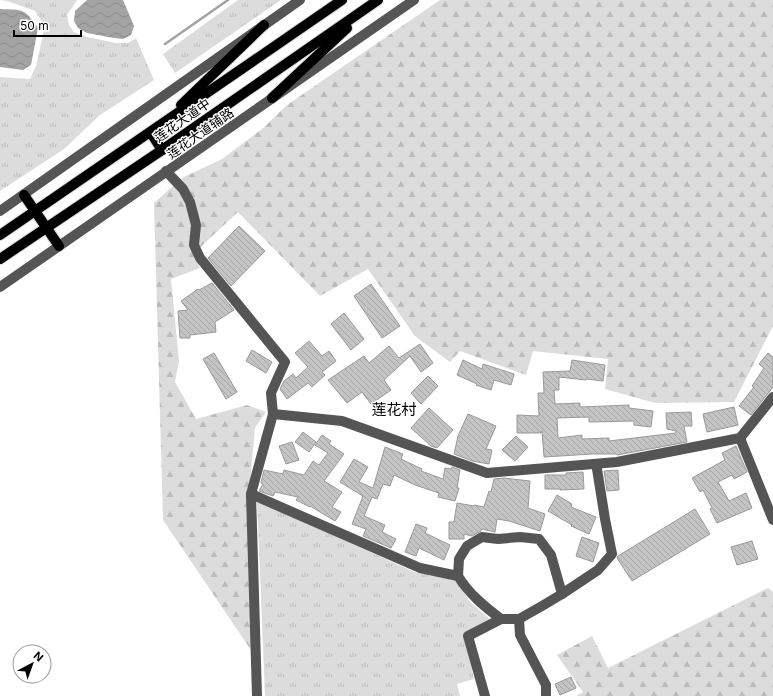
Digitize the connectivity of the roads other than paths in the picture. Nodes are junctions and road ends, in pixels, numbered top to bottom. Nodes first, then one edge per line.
1 (300, 0) edge
2 (342, 0) edge
3 (414, 0) edge
4 (375, 2) edge
5 (264, 25) junction
6 (272, 98) junction
7 (159, 126) junction
8 (150, 133) junction
9 (162, 150) junction
10 (166, 171) junction
11 (24, 195) junction
12 (0, 211) edge
13 (35, 212) junction
14 (46, 227) junction
15 (0, 235) edge
16 (59, 246) junction
17 (0, 259) edge
18 (0, 287) edge
19 (773, 397) edge
20 (273, 414) junction
21 (740, 438) junction
22 (597, 469) dead end
23 (251, 494) junction
24 (773, 520) edge
25 (458, 576) junction
26 (562, 594) junction
27 (501, 619) junction
28 (518, 619) junction
29 (257, 696) edge
30 (485, 696) edge
31 (546, 696) edge

1 - 5 street
2 - 7 main road, 莲花大道中
3 - 6 street, 莲花大道辅路
4 - 6 main road
4 - 9 main road, 莲花大道中
5 - 7 main road
5 - 11 street
6 - 10 street, 莲花大道辅路
7 - 8 main road, 莲花大道中
8 - 9 main road
8 - 13 main road, 莲花大道中
9 - 14 main road, 莲花大道中
10 - 16 street, 莲花大道辅路
10 - 20 street
11 - 12 street
11 - 13 main road
13 - 14 main road
13 - 15 main road, 莲花大道中
14 - 16 main road
14 - 17 main road, 莲花大道中
16 - 18 street, 莲花大道辅路
19 - 21 street
20 - 21 street
20 - 23 street
21 - 24 street
22 - 26 street
23 - 25 street
23 - 29 street
25 - 26 street
25 - 27 street
26 - 28 street
27 - 28 street
27 - 30 street
28 - 31 street

